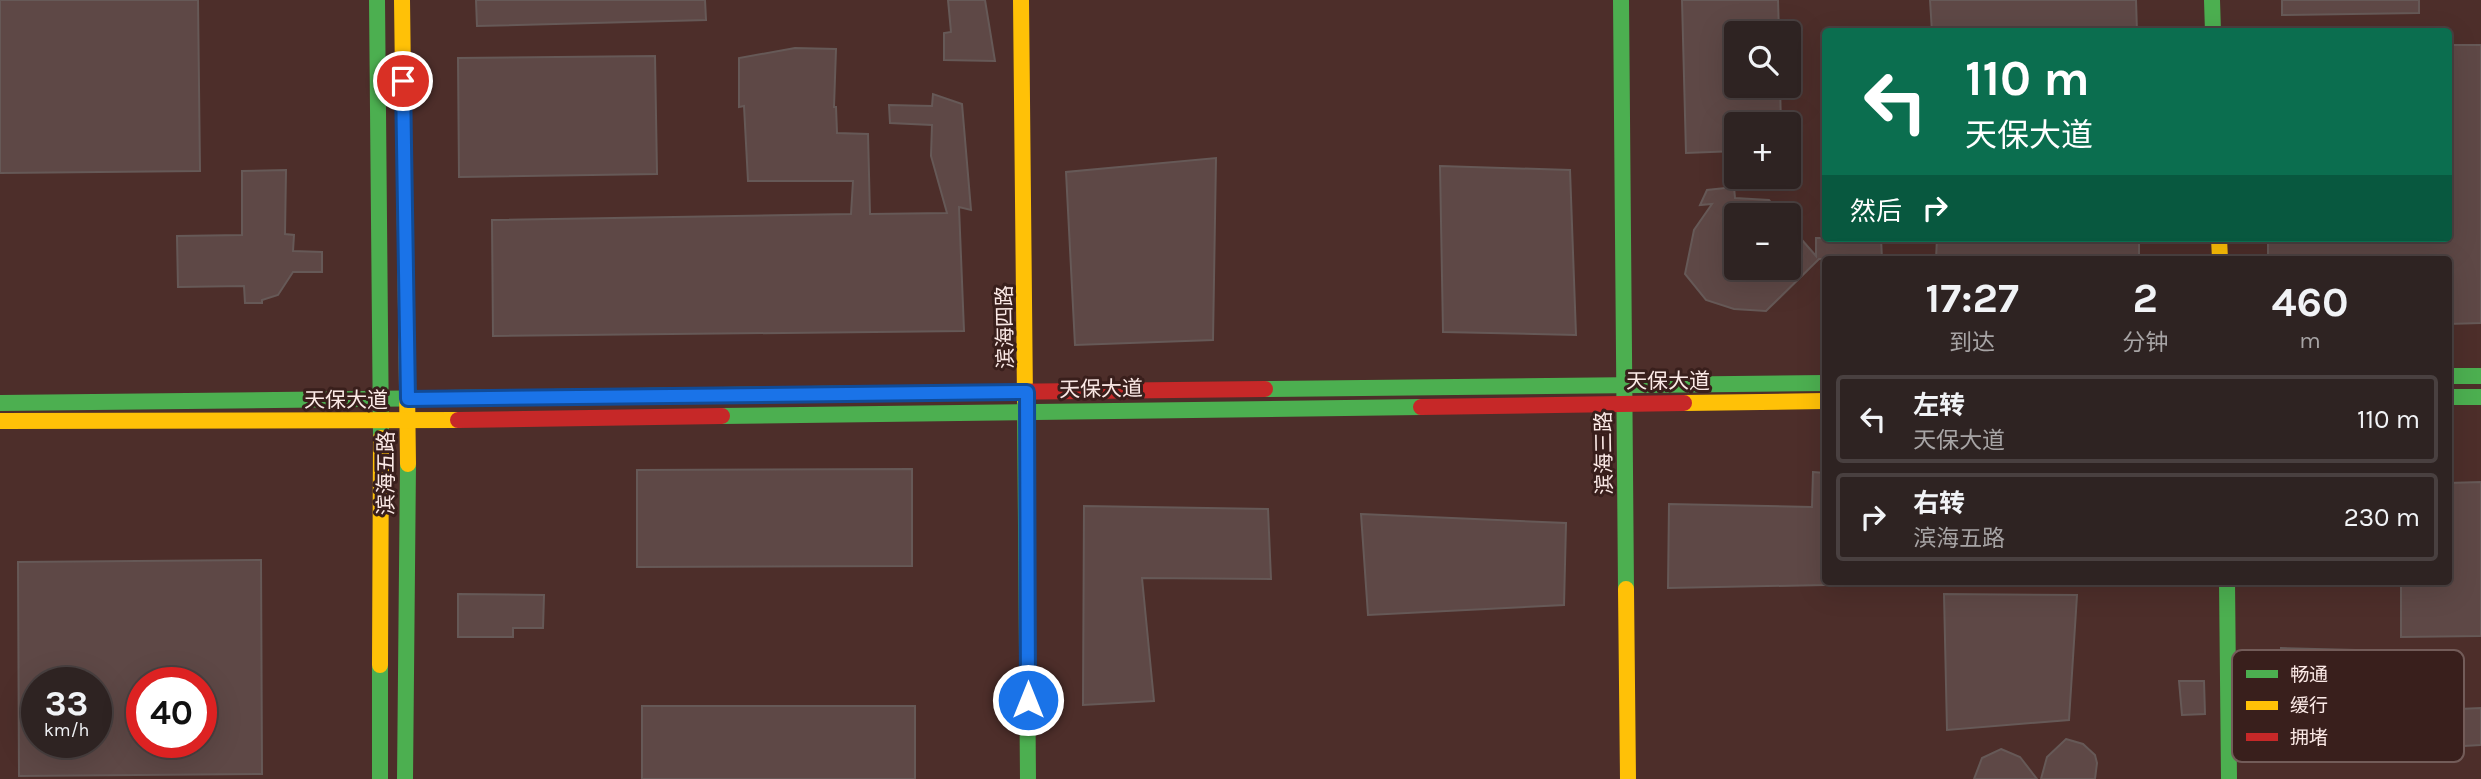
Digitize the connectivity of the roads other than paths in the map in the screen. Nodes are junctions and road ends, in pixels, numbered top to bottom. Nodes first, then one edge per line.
1 (377, 0) edge
2 (402, 0) edge
3 (1021, 0) edge
4 (1621, 0) edge
5 (2212, 0) edge
6 (2213, 28) edge
7 (380, 351) junction
8 (407, 353) junction
9 (2452, 376) edge
10 (2481, 376) edge
11 (1822, 383) edge
12 (1625, 385) junction
13 (1027, 392) junction
14 (2452, 397) edge
15 (2481, 397) edge
16 (379, 398) junction
17 (408, 399) junction
18 (334, 400) junction
19 (1822, 401) edge
20 (1625, 402) junction
21 (0, 403) edge
22 (1027, 411) junction
23 (0, 421) edge
24 (315, 421) junction
25 (381, 421) junction
26 (408, 421) junction
27 (2227, 585) edge
28 (380, 779) edge
29 (405, 779) edge
30 (1028, 779) edge
31 (1628, 779) edge
32 (2229, 779) edge

1 - 7 main road, 滨海五路
2 - 8 main road, 滨海五路
3 - 13 main road, 滨海四路
4 - 12 main road, 滨海三路
5 - 6 main road
7 - 16 main road, 滨海五路
7 - 18 main road
8 - 16 main road
8 - 17 main road, 滨海五路
9 - 10 main road
11 - 12 main road, 天保大道
12 - 13 main road, 天保大道
12 - 20 main road, 滨海三路
13 - 17 main road, 天保大道
13 - 22 main road, 滨海四路
14 - 15 main road
16 - 17 main road, 天保大道
16 - 18 main road, 天保大道
16 - 24 main road
16 - 25 main road, 滨海五路
17 - 26 main road, 滨海五路
18 - 21 main road, 天保大道
19 - 20 main road, 天保大道
20 - 22 main road, 天保大道
20 - 31 main road, 滨海三路
22 - 26 main road, 天保大道
22 - 30 main road, 滨海四路
23 - 24 main road, 天保大道
24 - 25 main road, 天保大道
25 - 26 main road, 天保大道
25 - 28 main road, 滨海五路
26 - 29 main road, 滨海五路
27 - 32 main road

